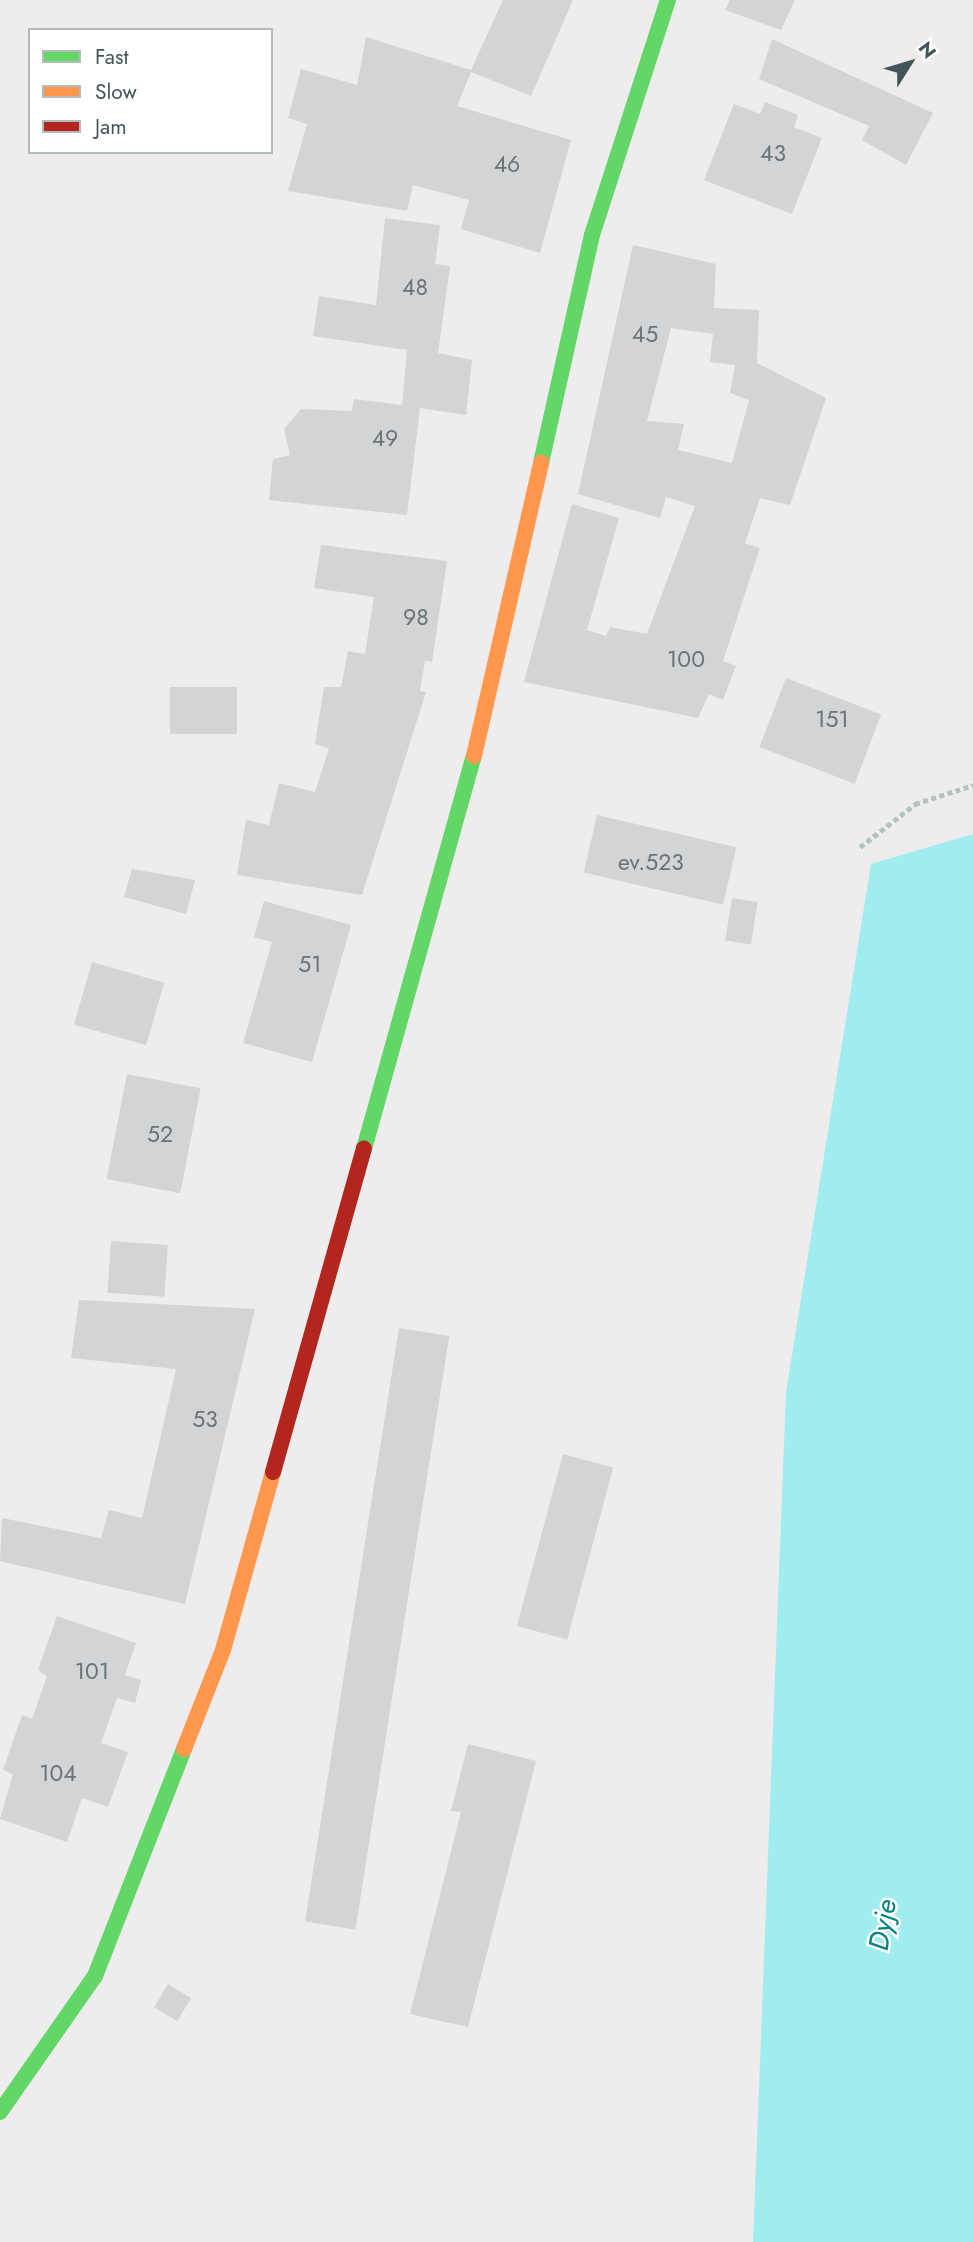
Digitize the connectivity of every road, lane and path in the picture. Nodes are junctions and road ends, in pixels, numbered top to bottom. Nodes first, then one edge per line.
1 (668, 0) edge
2 (973, 785) edge
3 (860, 847) dead end
4 (0, 2112) edge

1 - 4 street
2 - 3 path

